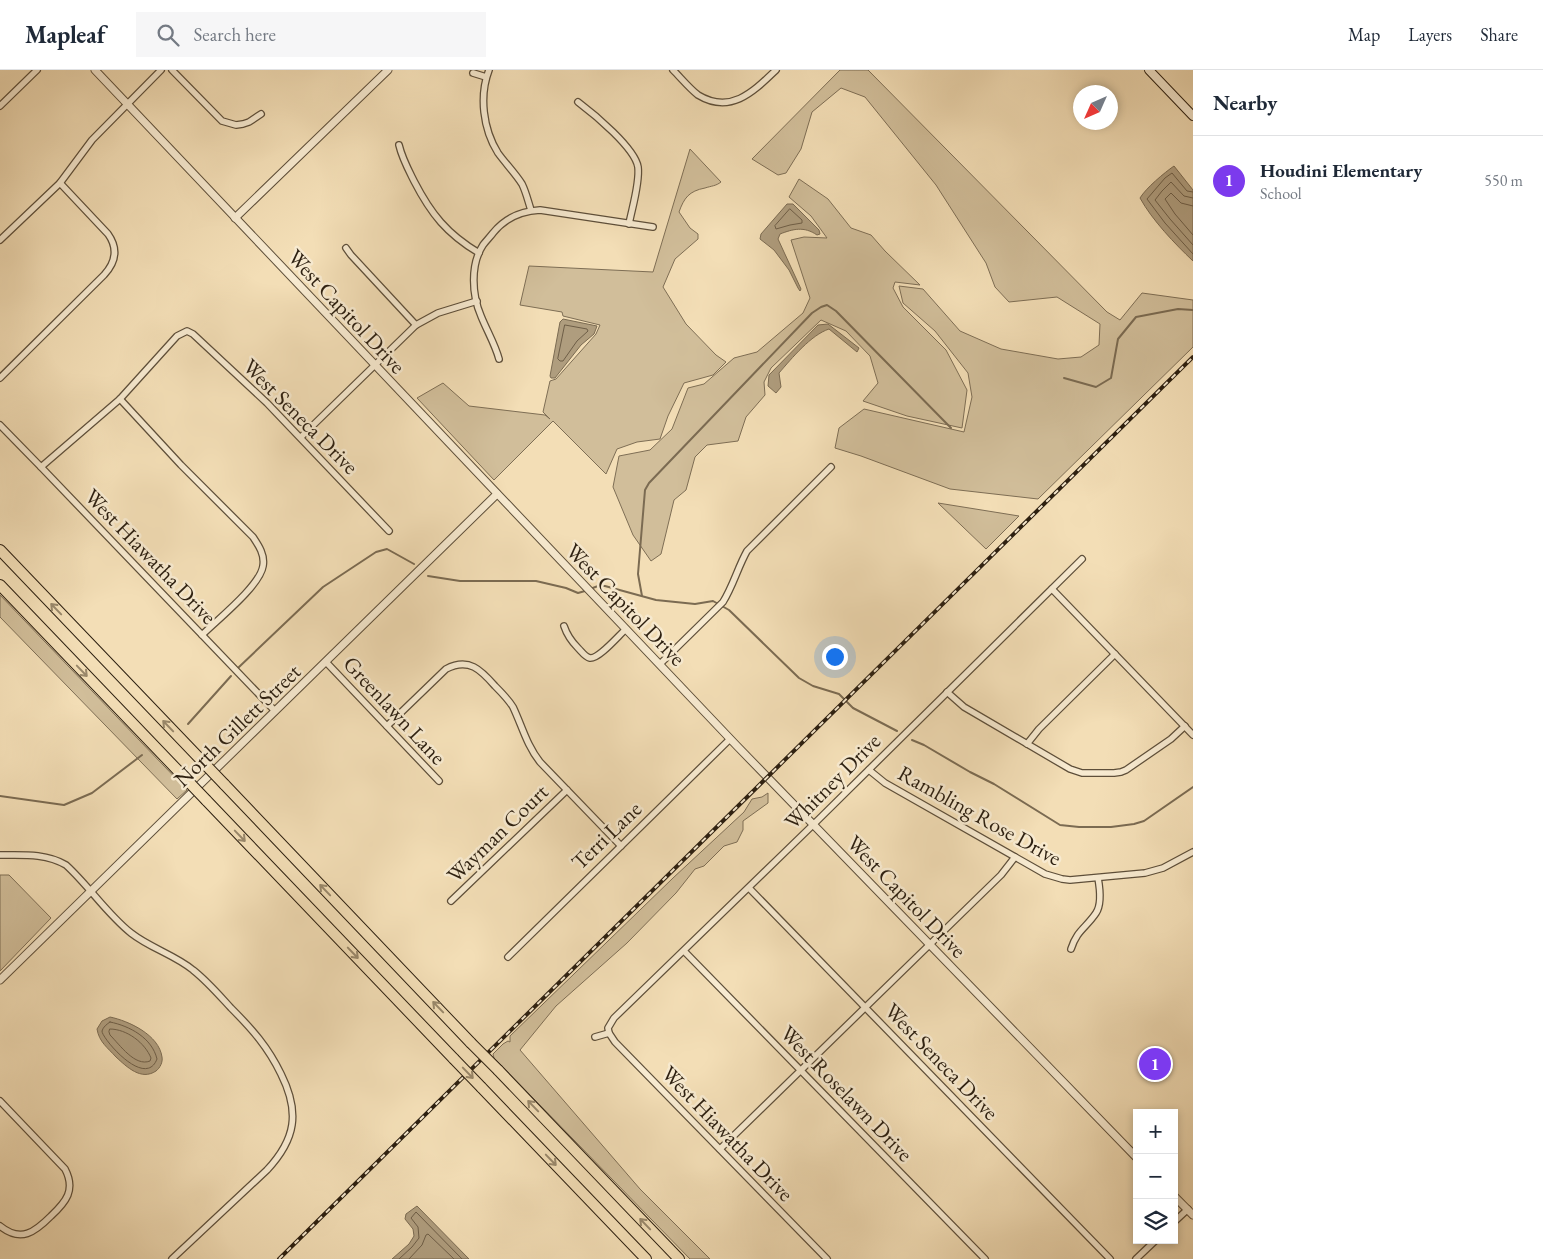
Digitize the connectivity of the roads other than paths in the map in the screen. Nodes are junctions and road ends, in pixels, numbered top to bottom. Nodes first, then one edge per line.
1 (37, 70) edge
2 (94, 70) edge
3 (161, 70) edge
4 (172, 70) edge
5 (388, 70) edge
6 (489, 70) edge
7 (673, 70) edge
8 (776, 70) edge
9 (1149, 70) edge
10 (473, 73) dead end
11 (486, 77) junction
12 (578, 102) dead end
13 (127, 104) junction
14 (0, 106) edge
15 (261, 114) dead end
16 (1193, 116) edge
17 (399, 145) dead end
18 (60, 183) junction
19 (530, 210) junction
20 (235, 218) junction
21 (629, 224) junction
22 (653, 227) dead end
23 (0, 240) edge
24 (346, 248) dead end
25 (479, 253) junction
26 (477, 301) junction
27 (416, 325) junction
28 (499, 359) dead end
29 (375, 365) junction
30 (0, 378) edge
31 (120, 399) junction
32 (0, 425) edge
33 (301, 437) junction
34 (41, 467) junction
35 (832, 467) dead end
36 (498, 494) junction
37 (389, 531) dead end
38 (0, 550) edge
39 (1082, 560) dead end
40 (0, 585) edge
41 (1052, 590) junction
42 (564, 626) dead end
43 (626, 629) junction
44 (202, 635) junction
45 (1114, 654) junction
46 (326, 662) junction
47 (660, 664) junction
48 (948, 692) junction
49 (275, 712) junction
50 (387, 726) junction
51 (1185, 726) junction
52 (1193, 734) edge
53 (730, 739) junction
54 (1027, 744) junction
55 (869, 770) junction
56 (439, 781) dead end
57 (567, 790) junction
58 (813, 825) junction
59 (621, 846) junction
60 (1192, 854) edge
61 (0, 855) edge
62 (1015, 857) junction
63 (1098, 878) junction
64 (749, 888) junction
65 (91, 891) junction
66 (452, 901) dead end
67 (930, 944) junction
68 (1071, 949) dead end
69 (684, 951) junction
70 (508, 957) dead end
71 (0, 980) edge
72 (865, 1007) junction
73 (609, 1031) junction
74 (595, 1037) dead end
75 (800, 1070) junction
76 (0, 1100) edge
77 (720, 1149) junction
78 (1133, 1154) edge
79 (1177, 1199) edge
80 (1190, 1212) edge
81 (1178, 1220) edge
82 (0, 1226) edge
83 (1152, 1244) edge
84 (172, 1259) edge
85 (646, 1259) edge
86 (679, 1259) edge
87 (827, 1259) edge
88 (985, 1259) edge
89 (1110, 1259) edge
90 (1136, 1259) edge

1 - 14 street
2 - 13 street, West Capitol Drive
3 - 13 street
4 - 15 street
5 - 20 street
6 - 11 street
7 - 8 street
9 - 16 main road
10 - 11 street
11 - 19 street
12 - 21 street
13 - 18 street
13 - 20 street, West Capitol Drive
17 - 25 street
18 - 23 street
18 - 30 street
19 - 21 street
19 - 25 street
20 - 29 street, West Capitol Drive
21 - 22 street
24 - 27 street
25 - 26 street
26 - 27 street
26 - 28 street
27 - 29 street
29 - 33 street
29 - 36 street, West Capitol Drive
31 - 33 street, West Seneca Drive
31 - 34 street
31 - 44 street
32 - 34 street, West Hiawatha Drive
33 - 37 street, West Seneca Drive
34 - 44 street, West Hiawatha Drive
35 - 47 street
36 - 43 street, West Capitol Drive
36 - 46 street, North Gillett Street
86 -> 38 highway, bridge
39 - 41 street, Whitney Drive
40 -> 85 highway, bridge
41 - 45 street
41 - 48 street, Whitney Drive
42 - 43 street
43 - 47 street, West Capitol Drive
44 - 49 street, West Hiawatha Drive
45 - 51 street
45 - 54 street
46 - 49 street, North Gillett Street
46 - 50 street, Greenlawn Lane
47 - 53 street, West Capitol Drive
48 - 54 street
48 - 55 street, Whitney Drive
49 - 65 street, North Gillett Street
50 - 56 street, Greenlawn Lane
50 - 57 street
51 - 52 street
51 - 54 street
53 - 58 street, West Capitol Drive
53 - 59 street, Terri Lane
55 - 58 street, Whitney Drive
55 - 62 street, Rambling Rose Drive
57 - 59 street
57 - 66 street, Wayman Court
58 - 64 street, Whitney Drive
58 - 67 street, West Capitol Drive
59 - 70 street, Terri Lane
60 - 63 street, Rambling Rose Drive
61 - 65 street
62 - 63 street, Rambling Rose Drive
62 - 67 street
63 - 68 street
64 - 69 street, Whitney Drive
64 - 72 street, West Seneca Drive
65 - 71 street, North Gillett Street
65 - 84 street
67 - 72 street
67 - 78 street, West Capitol Drive
69 - 73 street, Whitney Drive
69 - 75 street, West Roselawn Drive
72 - 75 street
72 - 89 street, West Seneca Drive
73 - 74 street
73 - 77 street, West Hiawatha Drive
75 - 77 street
75 - 88 street, West Roselawn Drive
76 - 82 street
77 - 87 street, West Hiawatha Drive
79 - 80 street
80 - 81 street
83 - 90 street

